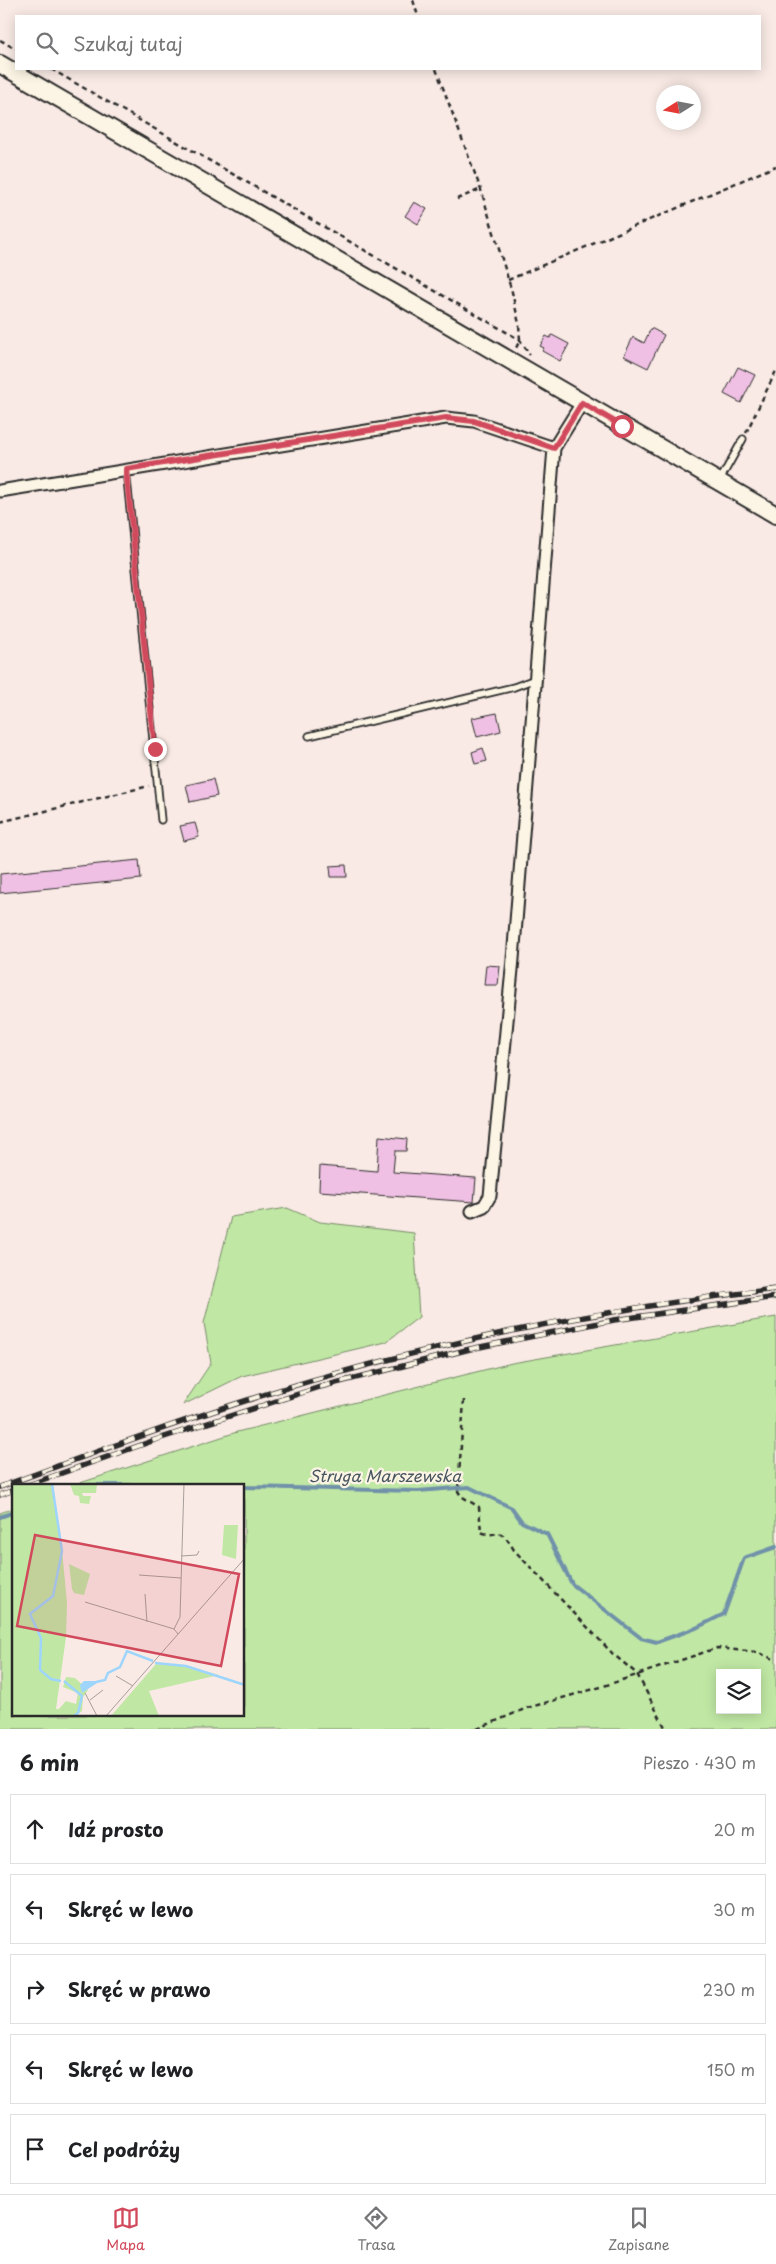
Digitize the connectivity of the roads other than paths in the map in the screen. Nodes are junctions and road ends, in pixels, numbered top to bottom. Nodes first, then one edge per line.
1 (0, 64) edge
2 (582, 403) junction
3 (743, 439) road end
4 (554, 448) junction
5 (126, 469) junction
6 (719, 482) junction
7 (0, 491) edge
8 (776, 515) edge
9 (535, 678) junction
10 (309, 736) dead end
11 (161, 820) dead end
12 (472, 1211) dead end

1 - 2 street
2 - 4 street
2 - 6 street
3 - 6 lane
4 - 5 street
4 - 9 street
5 - 7 street
5 - 11 lane
6 - 8 street
9 - 10 lane
9 - 12 street

